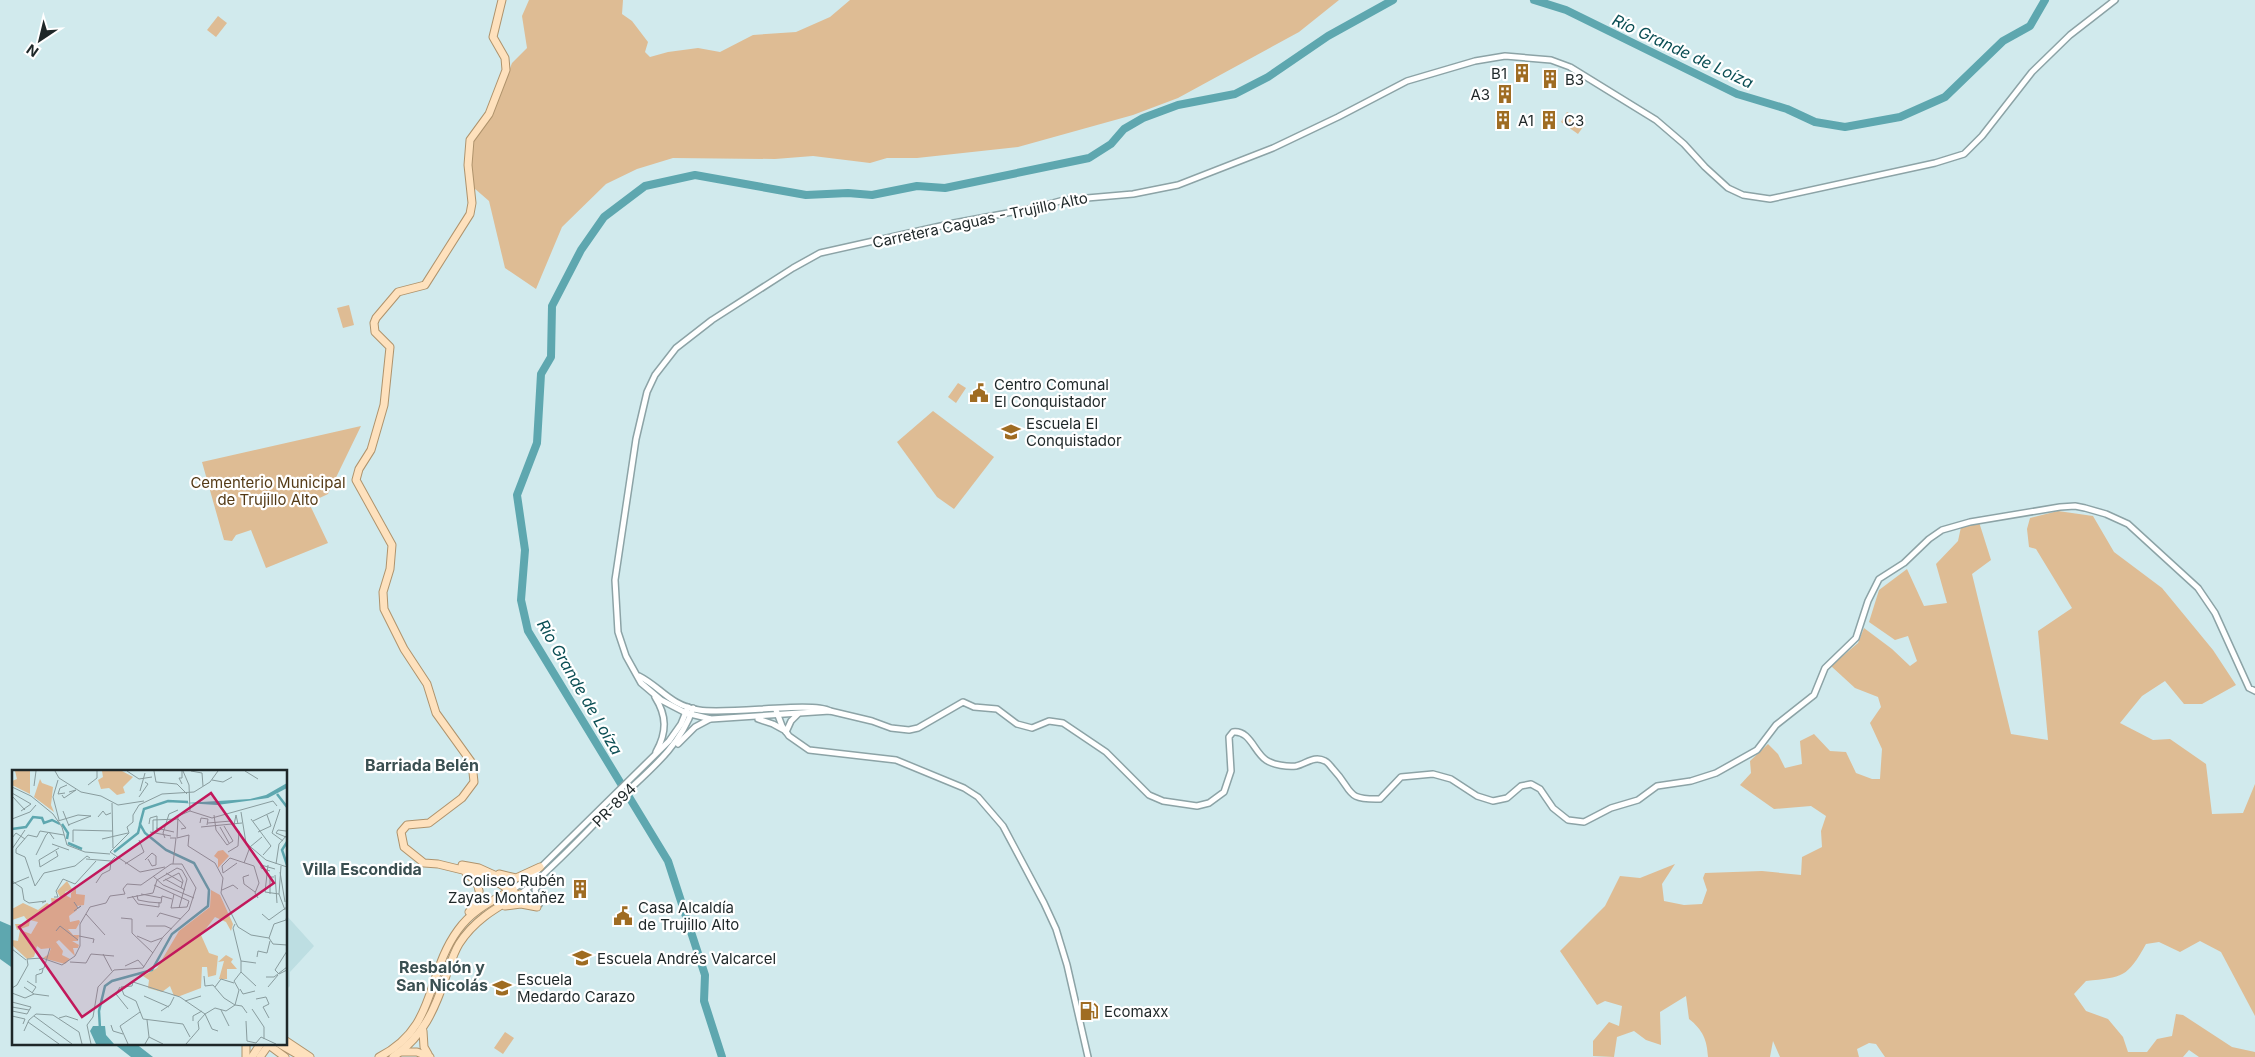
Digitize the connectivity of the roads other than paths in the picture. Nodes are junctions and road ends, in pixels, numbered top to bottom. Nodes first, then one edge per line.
1 (502, 0) edge
2 (2115, 0) edge
3 (639, 676) junction
4 (2255, 691) edge
5 (651, 692) junction
6 (690, 708) junction
7 (830, 711) junction
8 (777, 713) junction
9 (798, 713) junction
10 (688, 714) junction
11 (711, 718) junction
12 (753, 718) junction
13 (786, 732) junction
14 (671, 748) junction
15 (654, 754) junction
16 (449, 867) junction
17 (540, 867) junction
18 (461, 870) junction
19 (495, 874) junction
20 (545, 874) junction
21 (517, 892) junction
22 (538, 905) joint
23 (491, 911) junction
24 (458, 929) junction
25 (424, 1028) junction
26 (288, 1042) edge
27 (246, 1044) edge
28 (266, 1044) edge
29 (280, 1044) edge
30 (401, 1052) junction
31 (429, 1056) edge
32 (246, 1057) edge
33 (252, 1057) edge
34 (260, 1057) edge
35 (285, 1057) edge
36 (302, 1057) edge
37 (310, 1057) edge
38 (379, 1057) edge
39 (393, 1057) edge
40 (1088, 1057) edge

1 - 16 main road
2 - 3 street, Carretera Caguas - Trujillo Alto
3 - 5 street, Carretera Caguas - Trujillo Alto
3 - 6 street, Carretera Caguas - Trujillo Alto
4 - 7 street
5 - 10 street, Carretera Caguas - Trujillo Alto
5 - 15 street
6 - 8 street, Carretera Caguas - Trujillo Alto
6 - 10 street, PR-894 / PR-894
7 - 8 street, Carretera Caguas - Trujillo Alto
7 - 9 street
8 - 9 street
8 - 12 street, Carretera Caguas - Trujillo Alto
8 - 13 street
9 - 13 street
10 - 11 street, Carretera Caguas - Trujillo Alto
10 - 14 street, PR-894 / PR-894
10 - 15 street, PR-894 / PR-894
11 - 12 street, Carretera Caguas - Trujillo Alto
11 - 14 street
12 - 13 street
13 - 40 street
14 - 20 street, PR-894 / PR-894
15 - 17 street, PR-894 / PR-894
16 - 18 main road
16 - 19 main road
17 - 19 main road
17 - 21 street, PR-894 / PR-894
18 - 21 main road
18 - 24 main road
19 - 21 main road
20 - 21 street, PR-894 / PR-894
20 - 22 street
21 - 23 main road
21 - 24 main road
22 - 23 main road
23 - 25 main road
24 - 38 main road
25 - 30 main road
25 - 31 main road
26 - 37 main road
27 - 32 main road
28 - 33 main road
28 - 34 main road
28 - 35 main road
29 - 36 main road
30 - 31 main road
30 - 39 main road

